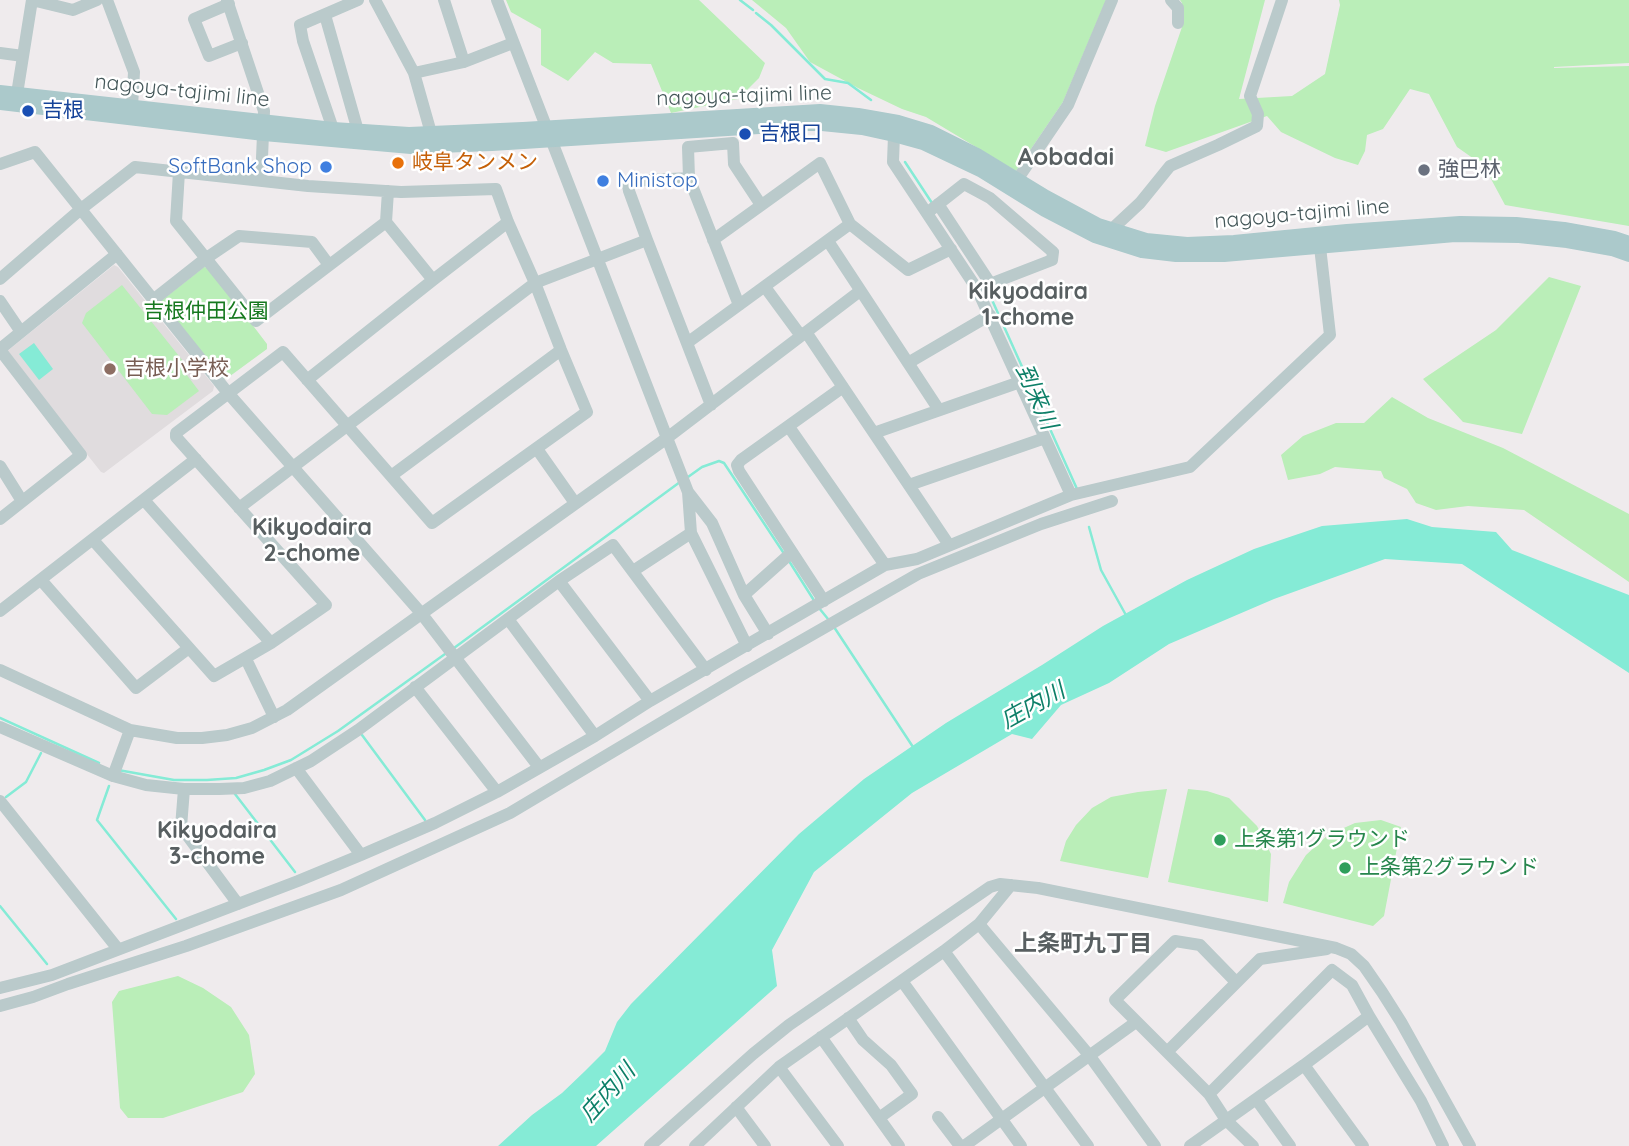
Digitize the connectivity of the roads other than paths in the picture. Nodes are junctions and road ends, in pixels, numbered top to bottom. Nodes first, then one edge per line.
1 (32, 0) edge
2 (97, 0) edge
3 (107, 0) edge
4 (358, 0) edge
5 (375, 0) edge
6 (444, 0) edge
7 (497, 0) edge
8 (1112, 0) edge
9 (1171, 0) edge
10 (1282, 0) edge
11 (228, 2) edge
12 (324, 15) junction
13 (1178, 23) dead end
14 (242, 43) junction
15 (513, 43) junction
16 (0, 53) edge
17 (23, 56) junction
18 (464, 62) junction
19 (414, 73) junction
20 (0, 92) edge
21 (17, 94) junction
22 (0, 103) edge
23 (132, 107) junction
24 (264, 127) junction
25 (896, 128) junction
26 (333, 129) junction
27 (358, 131) junction
28 (431, 133) junction
29 (550, 133) junction
30 (0, 164) edge
31 (179, 172) junction
32 (689, 178) junction
33 (1017, 180) junction
34 (261, 181) junction
35 (388, 191) junction
36 (761, 205) junction
37 (933, 208) junction
38 (80, 209) junction
39 (386, 222) junction
40 (508, 222) junction
41 (850, 224) junction
42 (1111, 230) junction
43 (647, 240) junction
44 (713, 240) junction
45 (1320, 240) junction
46 (828, 241) junction
47 (1629, 243) edge
48 (951, 249) junction
49 (117, 254) junction
50 (1629, 254) edge
51 (205, 259) junction
52 (598, 260) junction
53 (329, 265) junction
54 (0, 279) edge
55 (433, 279) junction
56 (536, 283) junction
57 (985, 285) junction
58 (765, 286) junction
59 (860, 291) junction
60 (153, 300) junction
61 (0, 301) edge
62 (739, 305) junction
63 (990, 315) junction
64 (21, 332) junction
65 (804, 334) junction
66 (687, 343) junction
67 (0, 349) edge
68 (561, 350) junction
69 (908, 363) junction
70 (307, 380) junction
71 (1020, 382) junction
72 (843, 387) junction
73 (228, 393) junction
74 (711, 405) junction
75 (939, 410) junction
76 (347, 426) junction
77 (789, 427) junction
78 (874, 433) junction
79 (667, 438) junction
80 (1045, 438) junction
81 (537, 449) junction
82 (195, 459) junction
83 (0, 466) edge
84 (293, 467) junction
85 (391, 476) junction
86 (685, 484) junction
87 (909, 485) junction
88 (1071, 495) junction
89 (144, 500) junction
90 (22, 501) junction
91 (1112, 501) dead end
92 (575, 503) junction
93 (239, 508) junction
94 (0, 519) edge
95 (691, 533) junction
96 (93, 540) junction
97 (949, 545) junction
98 (788, 556) junction
99 (885, 565) junction
100 (633, 571) junction
101 (41, 580) junction
102 (559, 581) junction
103 (744, 595) junction
104 (820, 603) junction
105 (0, 611) edge
106 (421, 613) junction
107 (508, 619) junction
108 (768, 634) junction
109 (271, 643) junction
110 (747, 646) junction
111 (189, 648) junction
112 (455, 657) junction
113 (246, 659) junction
114 (0, 670) edge
115 (706, 670) junction
116 (415, 687) junction
117 (650, 701) junction
118 (274, 718) junction
119 (0, 727) edge
120 (130, 730) junction
121 (595, 736) junction
122 (539, 767) junction
123 (296, 768) junction
124 (114, 772) junction
125 (184, 789) junction
126 (497, 792) junction
127 (0, 801) edge
128 (361, 855) junction
129 (1011, 885) junction
130 (238, 904) junction
131 (979, 924) junction
132 (1336, 948) junction
133 (118, 949) junction
134 (944, 951) junction
135 (902, 981) junction
136 (1237, 982) junction
137 (0, 988) edge
138 (0, 1006) edge
139 (1369, 1016) junction
140 (848, 1018) junction
141 (1136, 1022) junction
142 (821, 1037) junction
143 (1167, 1052) junction
144 (1089, 1055) junction
145 (1304, 1065) junction
146 (779, 1067) junction
147 (1045, 1087) junction
148 (1209, 1094) junction
149 (1256, 1099) junction
150 (736, 1107) junction
151 (879, 1118) junction
152 (938, 1118) dead end
153 (1002, 1119) junction
154 (1226, 1120) junction
155 (650, 1146) edge
156 (695, 1146) edge
157 (765, 1146) edge
158 (838, 1146) edge
159 (898, 1146) edge
160 (962, 1146) edge
161 (1021, 1146) edge
162 (1088, 1146) edge
163 (1155, 1146) edge
164 (1190, 1146) edge
165 (1253, 1146) edge
166 (1290, 1146) edge
167 (1363, 1146) edge
168 (1443, 1146) edge
169 (1470, 1146) edge

1 - 2 street
1 - 17 street
3 - 23 street
4 - 12 street
5 - 19 street
6 - 18 street
7 - 15 street
8 - 33 street
9 - 13 street
10 - 42 street
11 - 14 street
11 - 14 street
12 - 26 street
12 - 27 street
14 - 24 street
15 - 18 street
15 - 29 street
16 - 17 street
17 - 21 street
18 - 19 street
19 - 28 street
20 - 21 main road, nagoya-tajimi line
21 - 23 main road, nagoya-tajimi line
22 - 24 main road, nagoya-tajimi line
23 - 24 main road, nagoya-tajimi line
24 - 26 main road, nagoya-tajimi line
24 - 29 main road, nagoya-tajimi line
24 - 34 street
25 - 29 main road, nagoya-tajimi line
25 - 33 main road, nagoya-tajimi line
25 - 37 street
25 - 45 main road, nagoya-tajimi line
26 - 27 main road, nagoya-tajimi line
27 - 28 main road, nagoya-tajimi line
28 - 29 main road, nagoya-tajimi line
29 - 52 street
30 - 38 street
31 - 34 street
31 - 38 street
31 - 51 street
32 - 36 street
32 - 43 street
32 - 44 street
33 - 42 main road, nagoya-tajimi line
34 - 35 street
35 - 39 street
35 - 40 street
36 - 41 street
36 - 44 street
37 - 48 street
37 - 57 street
37 - 57 street
38 - 49 street
38 - 54 street
39 - 53 street
39 - 55 street
40 - 55 street
40 - 56 street
41 - 46 street
41 - 48 street
42 - 45 main road, nagoya-tajimi line
43 - 52 street
43 - 66 street
44 - 62 street
45 - 47 main road, nagoya-tajimi line
45 - 50 main road, nagoya-tajimi line
45 - 88 street
46 - 58 street
46 - 59 street
48 - 57 street
49 - 60 street
49 - 64 street
51 - 53 street
51 - 53 street
51 - 60 street
52 - 56 street
52 - 79 street
55 - 70 street
56 - 68 street
56 - 76 street
57 - 63 street
58 - 62 street
58 - 65 street
59 - 65 street
59 - 69 street
60 - 73 street
61 - 64 street
62 - 66 street
63 - 69 street
63 - 71 street
64 - 67 street
65 - 72 street
65 - 74 street
66 - 74 street
67 - 90 street
68 - 81 street
68 - 85 street
69 - 75 street
70 - 73 street
70 - 76 street
71 - 75 street
71 - 80 street
72 - 77 street
72 - 78 street
73 - 82 street
73 - 84 street
74 - 79 street
75 - 78 street
76 - 84 street
76 - 85 street
77 - 98 street
77 - 99 street
78 - 87 street
79 - 86 street
79 - 92 street
80 - 87 street
80 - 88 street
81 - 85 street
81 - 92 street
82 - 89 street
82 - 93 street
83 - 90 street
84 - 93 street
84 - 106 street
86 - 95 street
86 - 103 street
87 - 97 street
88 - 97 street
89 - 96 street
89 - 109 street
90 - 94 street
91 - 138 street
92 - 106 street
93 - 109 street
95 - 100 street
95 - 110 street
96 - 101 street
96 - 111 street
97 - 99 street
98 - 103 street
98 - 104 street
99 - 104 street
100 - 102 street
100 - 115 street
101 - 105 street
101 - 111 street
102 - 107 street
102 - 117 street
103 - 108 street
104 - 108 street
106 - 112 street
106 - 118 street
107 - 112 street
107 - 121 street
108 - 110 street
109 - 113 street
110 - 115 street
111 - 113 street
112 - 116 street
112 - 122 street
113 - 118 street
114 - 120 street
115 - 117 street
116 - 123 street
116 - 126 street
117 - 121 street
118 - 120 street
119 - 124 street
120 - 124 street
121 - 122 street
122 - 126 street
123 - 125 street
123 - 128 street
124 - 125 street
125 - 130 street
126 - 128 street
127 - 133 street
128 - 130 street
129 - 131 street
129 - 132 street
129 - 155 street
130 - 133 street
131 - 134 street
131 - 144 street
132 - 136 street
132 - 169 street
133 - 137 street
134 - 135 street
134 - 147 street
135 - 140 street
135 - 153 street
136 - 141 street
136 - 143 street
139 - 145 street
139 - 148 street
139 - 168 street
140 - 142 street
140 - 151 street
141 - 143 street
141 - 144 street
142 - 146 street
142 - 151 street
143 - 148 street
144 - 147 street
144 - 163 street
145 - 149 street
145 - 167 street
146 - 150 street
146 - 158 street
147 - 153 street
147 - 162 street
148 - 154 street
149 - 154 street
149 - 166 street
150 - 156 street
150 - 157 street
151 - 159 street
152 - 160 street
153 - 160 street
153 - 161 street
154 - 164 street
154 - 165 street

